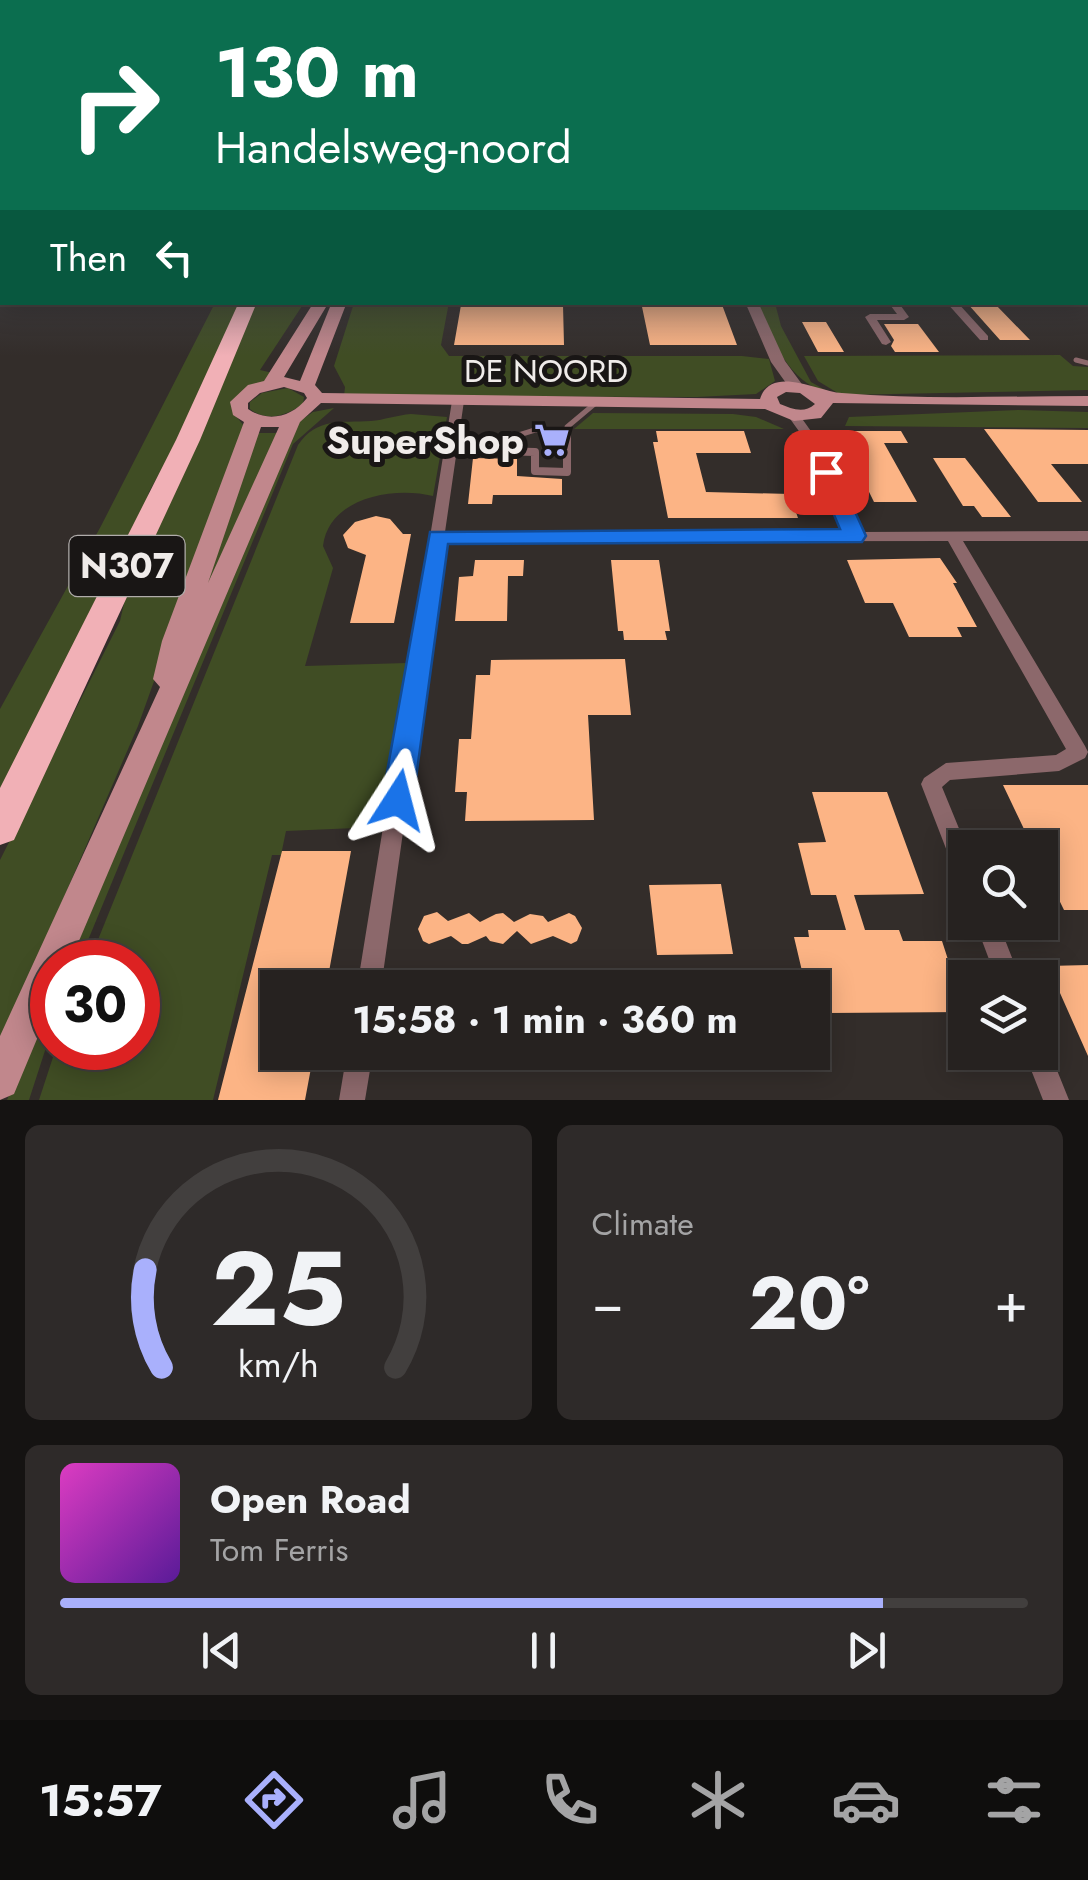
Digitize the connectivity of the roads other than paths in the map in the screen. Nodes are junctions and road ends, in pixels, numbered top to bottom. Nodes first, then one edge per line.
1 (247, 305) edge
2 (320, 305) edge
3 (339, 305) edge
4 (752, 305) edge
5 (894, 305) edge
6 (955, 305) edge
7 (984, 338) dead end
8 (886, 342) dead end
9 (1076, 360) dead end
10 (1088, 362) edge
11 (271, 384) junction
12 (779, 394) junction
13 (598, 401) junction
14 (1086, 401) edge
15 (306, 402) junction
16 (458, 402) junction
17 (813, 408) junction
18 (254, 421) junction
19 (567, 430) junction
20 (450, 450) junction
21 (506, 452) junction
22 (854, 536) junction
23 (953, 536) junction
24 (1088, 536) edge
25 (438, 537) junction
26 (155, 722) junction
27 (0, 827) edge
28 (950, 830) edge
29 (373, 970) edge
30 (357, 1070) edge
31 (1044, 1070) edge
32 (0, 1080) edge
33 (352, 1100) edge
34 (1056, 1100) edge

1 - 27 highway, N307
2 - 11 main road
3 - 15 main road
4 - 12 street
5 - 8 street
6 - 7 street
9 - 10 lane
11 - 15 main road
11 - 18 main road
12 - 13 main road, DE NOORD
12 - 17 main road
12 - 17 main road
13 - 16 main road, DE NOORD
13 - 19 lane
14 - 17 main road
15 - 16 main road, DE NOORD
15 - 18 main road
15 - 26 main road
16 - 20 street
17 - 22 street
18 - 26 main road
19 - 21 lane
19 - 21 lane
20 - 21 lane
20 - 25 street
22 - 23 street
22 - 25 street
23 - 24 street
23 - 28 street
25 - 29 street
26 - 32 main road
30 - 33 street
31 - 34 street

